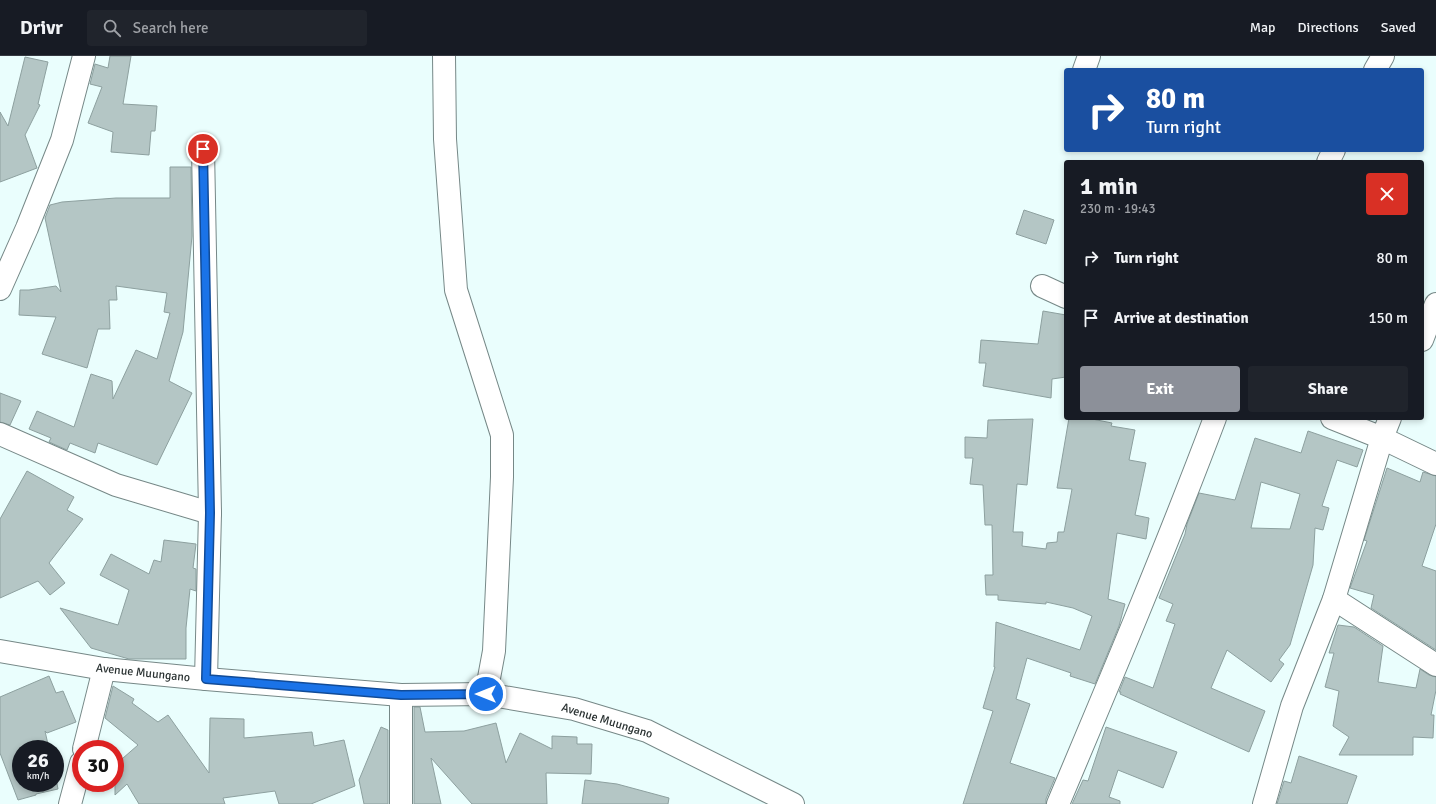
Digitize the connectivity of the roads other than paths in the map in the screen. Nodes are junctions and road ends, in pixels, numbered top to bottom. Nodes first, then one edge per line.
1 (84, 56) edge
2 (444, 56) edge
3 (1089, 56) edge
4 (1383, 56) edge
5 (1085, 68) edge
6 (1377, 68) edge
7 (203, 149) dead end
8 (1042, 286) dead end
9 (0, 289) edge
10 (1064, 296) edge
11 (1436, 304) edge
12 (1424, 335) edge
13 (1214, 420) edge
14 (1337, 420) edge
15 (1389, 420) edge
16 (0, 434) edge
17 (1382, 438) junction
18 (1436, 464) edge
19 (210, 513) junction
20 (1334, 599) junction
21 (0, 651) edge
22 (1436, 665) edge
23 (104, 669) junction
24 (206, 679) junction
25 (486, 694) junction
26 (401, 695) junction
27 (86, 740) edge
28 (73, 792) edge
29 (70, 804) edge
30 (401, 804) edge
31 (793, 804) edge
32 (1058, 804) edge
33 (1264, 804) edge

1 - 9 street
2 - 25 street
3 - 5 street
4 - 6 street
7 - 19 street
8 - 10 street
11 - 12 street
13 - 32 street
14 - 17 street
15 - 17 street
16 - 19 street
17 - 18 street
17 - 20 street
19 - 24 street
20 - 22 street
20 - 33 street
21 - 23 street, Avenue Muungano
23 - 24 street, Avenue Muungano
23 - 27 street
24 - 26 street, Avenue Muungano
25 - 26 street, Avenue Muungano
25 - 31 street, Avenue Muungano
26 - 30 street
28 - 29 street

